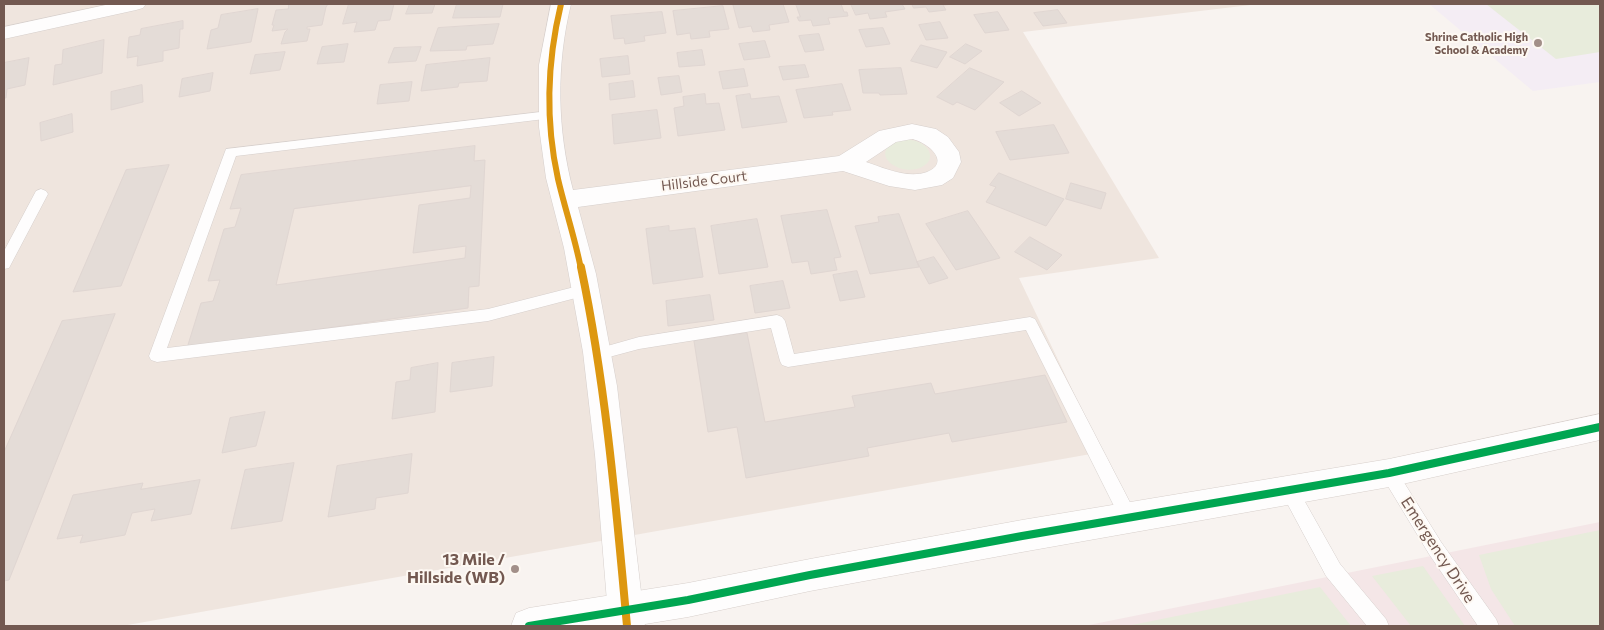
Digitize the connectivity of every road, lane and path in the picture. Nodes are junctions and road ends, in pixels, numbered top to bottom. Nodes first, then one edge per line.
1 (136, 4) edge
2 (561, 4) edge
3 (4, 33) edge
4 (548, 115) junction
5 (844, 163) dead end
6 (41, 194) dead end
7 (564, 200) junction
8 (4, 264) edge
9 (586, 290) junction
10 (598, 354) junction
11 (1600, 427) edge
12 (1389, 473) junction
13 (1289, 490) junction
14 (1129, 518) junction
15 (626, 618) edge
16 (529, 626) edge
17 (1379, 626) edge
18 (1489, 626) edge

1 - 3 street
2 - 4 street
4 - 7 street
4 - 9 lane
5 - 7 street, Hillside Court
6 - 8 lane
7 - 9 street
9 - 10 street
10 - 14 lane
10 - 15 street
11 - 12 street
12 - 13 street
12 - 18 lane, Emergency Drive
13 - 14 street
13 - 17 lane
14 - 15 street
15 - 16 street

